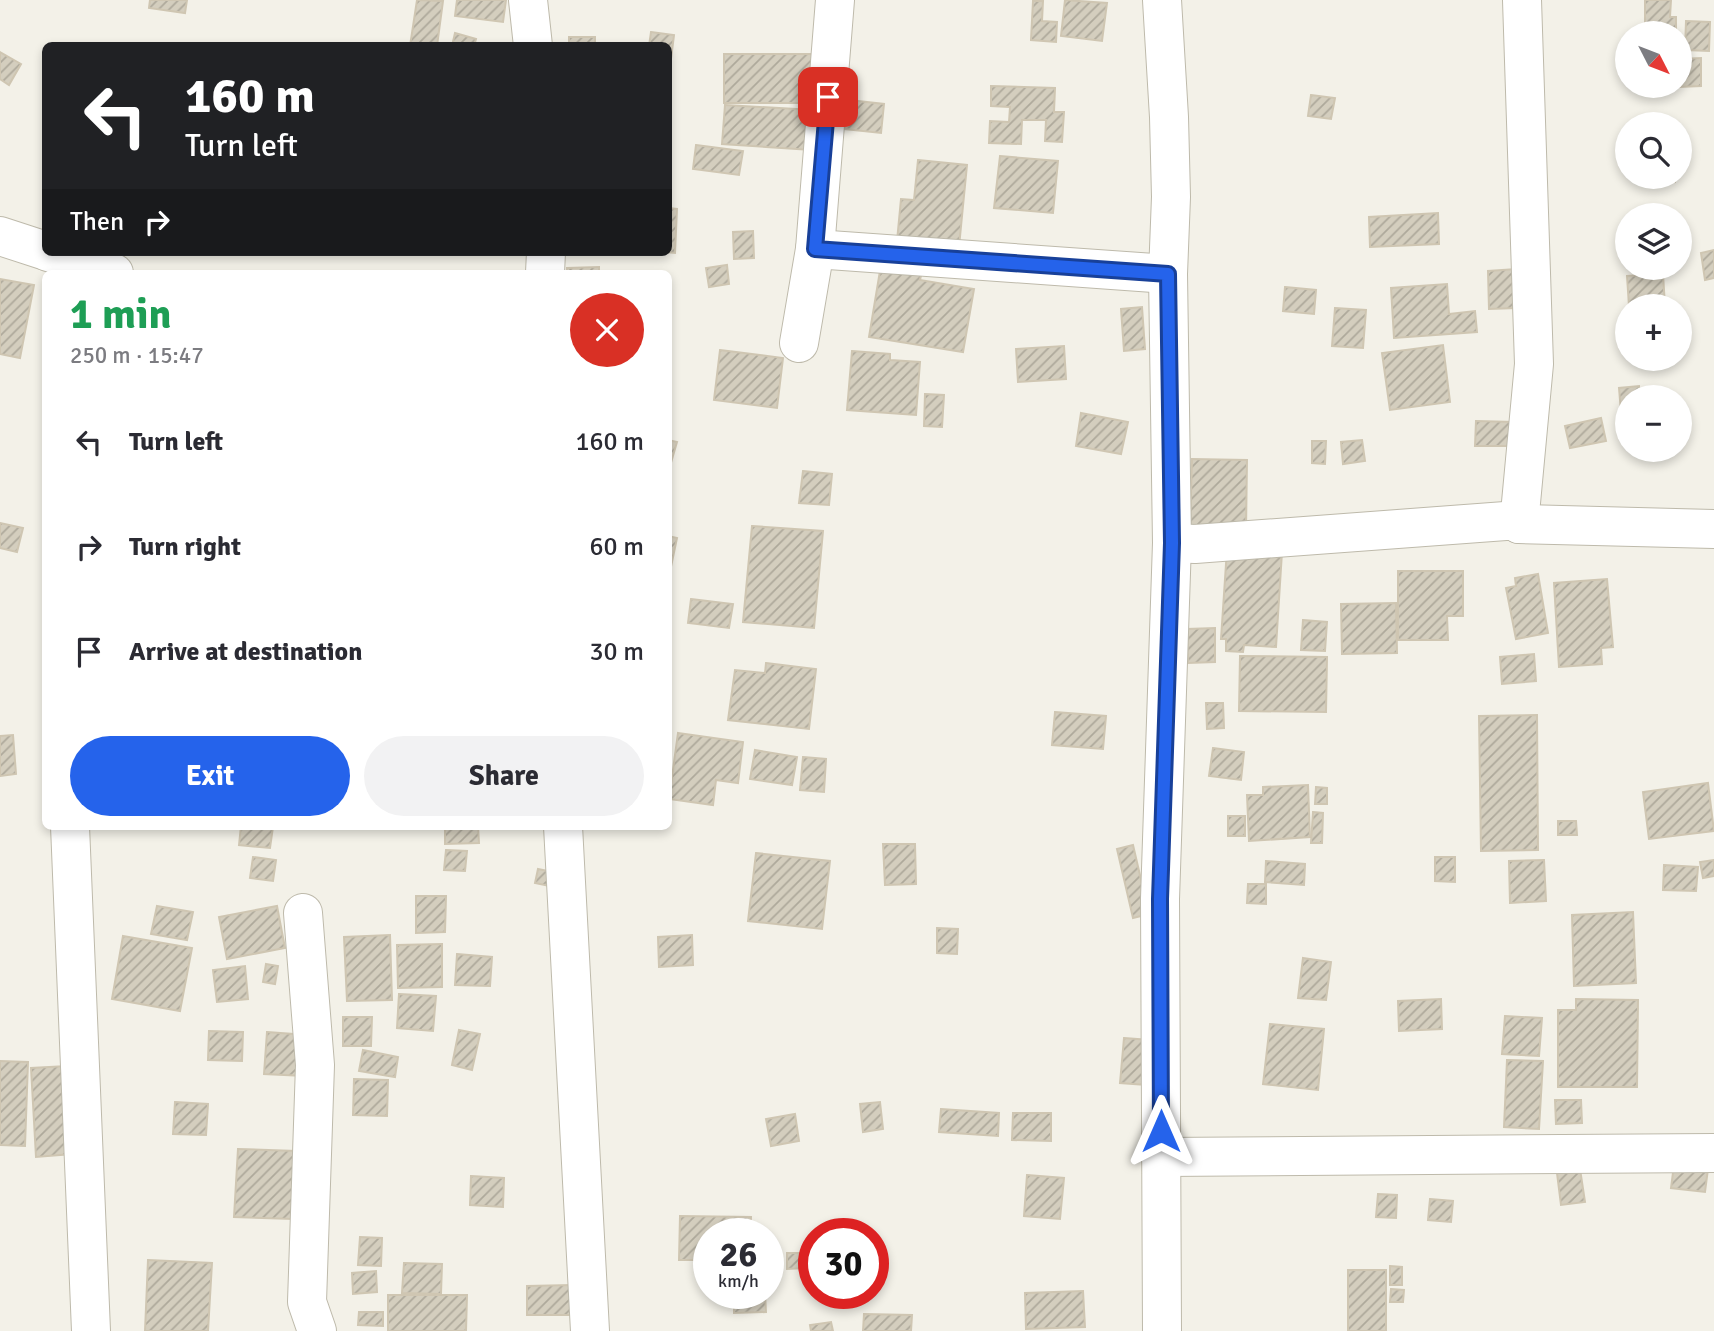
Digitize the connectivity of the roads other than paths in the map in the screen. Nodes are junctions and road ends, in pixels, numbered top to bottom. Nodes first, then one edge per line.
1 (527, 0) edge
2 (835, 0) edge
3 (1162, 0) edge
4 (1522, 0) edge
5 (532, 42) edge
6 (0, 236) edge
7 (815, 249) junction
8 (42, 250) edge
9 (60, 256) edge
10 (104, 270) edge
11 (1168, 274) junction
12 (799, 343) dead end
13 (1519, 524) junction
14 (1714, 529) edge
15 (1172, 543) junction
16 (70, 830) edge
17 (563, 830) edge
18 (303, 913) dead end
19 (1714, 1153) edge
20 (1161, 1157) junction
21 (91, 1331) edge
22 (317, 1331) edge
23 (590, 1331) edge
24 (1162, 1331) edge

1 - 5 street
2 - 7 street
3 - 11 street
4 - 13 street
6 - 8 street
7 - 11 street
7 - 12 street
9 - 10 street
11 - 15 street
13 - 14 street
13 - 15 street
15 - 20 street
16 - 21 street
17 - 23 street
18 - 22 street
19 - 20 street
20 - 24 street

